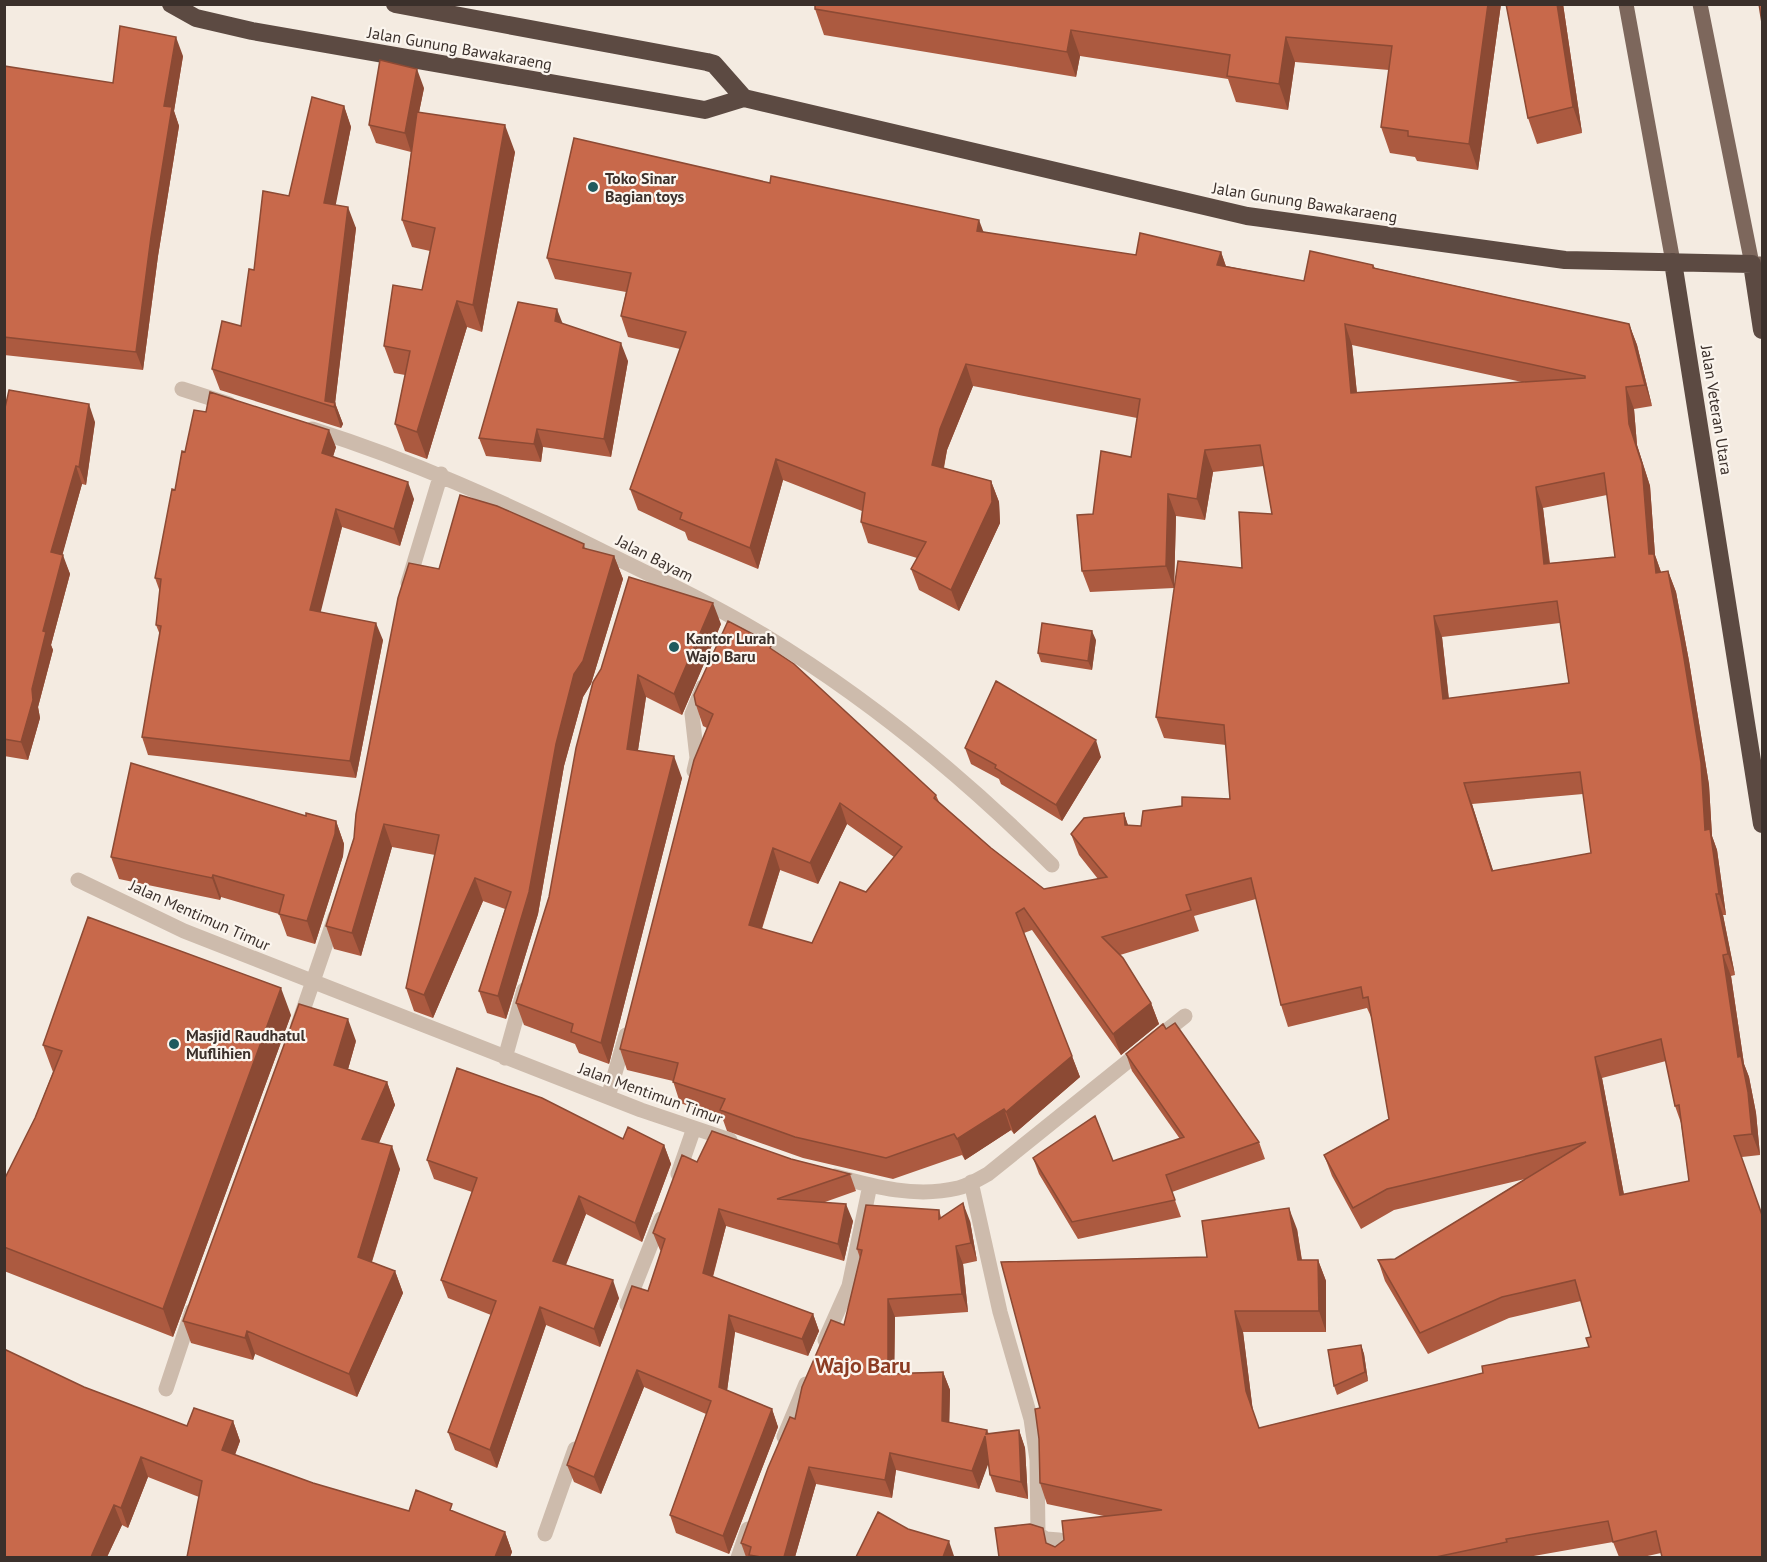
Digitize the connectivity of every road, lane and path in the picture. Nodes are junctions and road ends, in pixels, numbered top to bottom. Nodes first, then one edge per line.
1 (171, 4) edge
2 (395, 4) edge
3 (1626, 4) edge
4 (1700, 4) edge
5 (744, 98) junction
6 (1673, 262) junction
7 (1757, 264) edge
8 (1762, 330) edge
9 (182, 390) dead end
10 (248, 409) edge
11 (292, 423) edge
12 (441, 474) junction
13 (403, 598) edge
14 (708, 677) edge
15 (690, 789) edge
16 (1762, 824) edge
17 (1052, 865) dead end
18 (78, 880) dead end
19 (339, 903) edge
20 (528, 974) edge
21 (313, 982) junction
22 (1185, 1016) dead end
23 (629, 1023) edge
24 (294, 1036) edge
25 (505, 1058) junction
26 (608, 1097) junction
27 (694, 1128) junction
28 (748, 1147) edge
29 (820, 1172) edge
30 (971, 1182) junction
31 (870, 1185) junction
32 (197, 1296) edge
33 (621, 1319) edge
34 (820, 1351) edge
35 (811, 1373) edge
36 (166, 1389) dead end
37 (579, 1437) edge
38 (779, 1449) edge
39 (754, 1514) edge
40 (546, 1534) dead end
41 (738, 1557) edge
42 (1062, 1557) edge

1 - 5 highway, Jalan Gunung Bawakaraeng
2 - 5 highway, Jalan Gunung Bawakaraeng
3 - 6 main road, Jalan Veteran Utara
4 - 7 main road
5 - 6 highway, Jalan Gunung Bawakaraeng
6 - 7 highway, Jalan Gunung Bawakaraeng
6 - 16 highway, Jalan Veteran Utara
7 - 8 highway
9 - 10 street
11 - 12 street, Jalan Bayam
12 - 13 street
12 - 17 street, Jalan Bayam
14 - 15 street
18 - 21 street, Jalan Mentimun Timur
19 - 21 street
20 - 25 street
21 - 24 street
21 - 25 street, Jalan Mentimun Timur
22 - 30 street
23 - 26 street
25 - 26 street, Jalan Mentimun Timur
26 - 27 street, Jalan Mentimun Timur
27 - 28 street, Jalan Mentimun Timur
27 - 33 street
29 - 31 street
30 - 31 street
30 - 42 street
31 - 34 street
32 - 36 street
35 - 38 street
37 - 40 street
39 - 41 street

